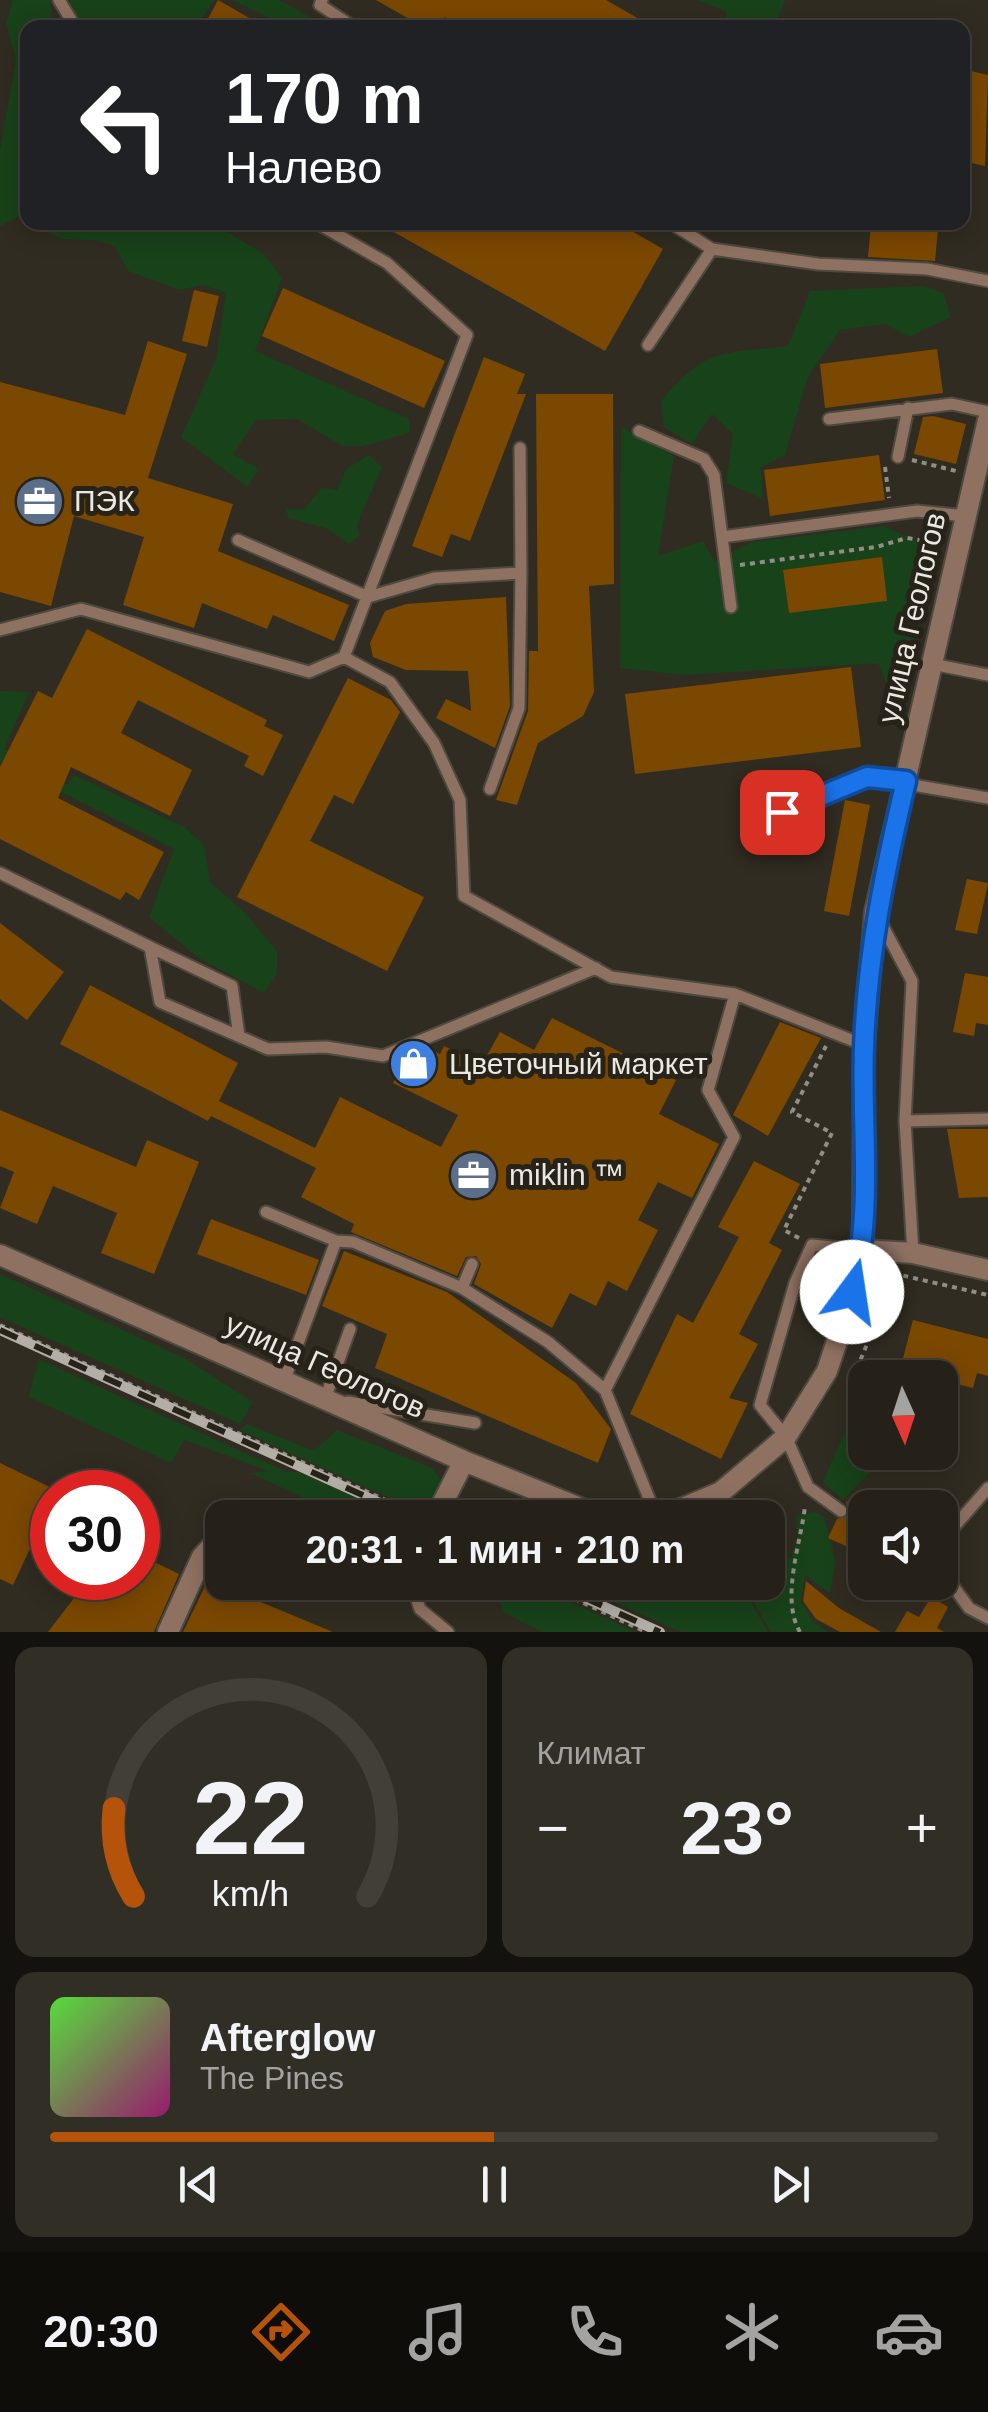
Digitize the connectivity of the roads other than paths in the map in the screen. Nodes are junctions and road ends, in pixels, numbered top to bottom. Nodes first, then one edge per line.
1 (318, 2) edge
2 (343, 20) edge
3 (328, 230) edge
4 (681, 230) edge
5 (712, 250) junction
6 (988, 281) edge
7 (648, 345) dead end
8 (908, 408) junction
9 (988, 416) edge
10 (829, 419) dead end
11 (639, 431) dead end
12 (520, 448) dead end
13 (898, 457) road end
14 (966, 516) junction
15 (722, 537) junction
16 (238, 540) dead end
17 (522, 572) junction
18 (368, 596) junction
19 (731, 607) dead end
20 (0, 630) edge
21 (344, 657) junction
22 (932, 664) junction
23 (988, 675) edge
24 (906, 781) junction
25 (490, 789) dead end
26 (988, 798) edge
27 (782, 812) dead end
28 (0, 873) edge
29 (876, 912) junction
30 (150, 947) junction
31 (596, 968) junction
32 (736, 994) junction
33 (239, 1036) junction
34 (864, 1046) junction
35 (988, 1119) edge
36 (905, 1121) junction
37 (266, 1212) dead end
38 (336, 1241) junction
39 (863, 1250) junction
40 (912, 1253) junction
41 (0, 1255) edge
42 (472, 1264) dead end
43 (988, 1270) edge
44 (462, 1288) junction
45 (350, 1329) dead end
46 (284, 1381) junction
47 (605, 1390) junction
48 (324, 1398) junction
49 (475, 1423) dead end
50 (786, 1437) junction
51 (464, 1461) junction
52 (988, 1488) edge
53 (444, 1500) edge
54 (560, 1500) edge
55 (651, 1500) edge
56 (702, 1500) edge
57 (982, 1509) edge
58 (841, 1511) dead end
59 (958, 1528) edge
60 (205, 1554) edge
61 (958, 1593) edge
62 (417, 1600) edge
63 (988, 1618) edge
64 (168, 1632) edge
65 (448, 1632) edge

1 - 2 lane
3 - 18 lane
4 - 5 lane
5 - 6 lane
5 - 7 lane
8 - 9 lane
8 - 10 lane
8 - 13 lane
9 - 14 street, улица Геологов
11 - 15 lane
12 - 17 lane
14 - 15 lane
14 - 22 street, улица Геологов
15 - 19 lane
16 - 18 lane
17 - 18 lane
17 - 25 lane
18 - 21 lane
20 - 21 lane
21 - 31 lane
22 - 23 lane
22 - 24 street, улица Геологов
24 - 26 lane
24 - 27 lane
24 - 29 street, улица Геологов
28 - 30 lane
29 - 34 street, улица Геологов
29 - 36 lane
30 - 33 lane
30 - 33 lane
31 - 32 lane
31 - 33 lane
32 - 34 lane
32 - 47 lane
34 - 39 street, улица Геологов
35 - 36 lane
36 - 40 lane
37 - 38 lane
38 - 44 lane
38 - 46 lane
39 - 40 street
39 - 50 street, улица Геологов
39 - 50 lane
40 - 43 street
41 - 46 street, улица Геологов
42 - 44 lane
44 - 47 lane
45 - 48 lane
46 - 48 street, улица Геологов
47 - 55 lane
48 - 49 lane
48 - 51 street, улица Геологов
50 - 56 street, улица Геологов
50 - 58 lane
51 - 53 street
51 - 54 street, улица Геологов
52 - 57 lane
57 - 59 lane
60 - 64 street
61 - 63 lane
62 - 65 lane

